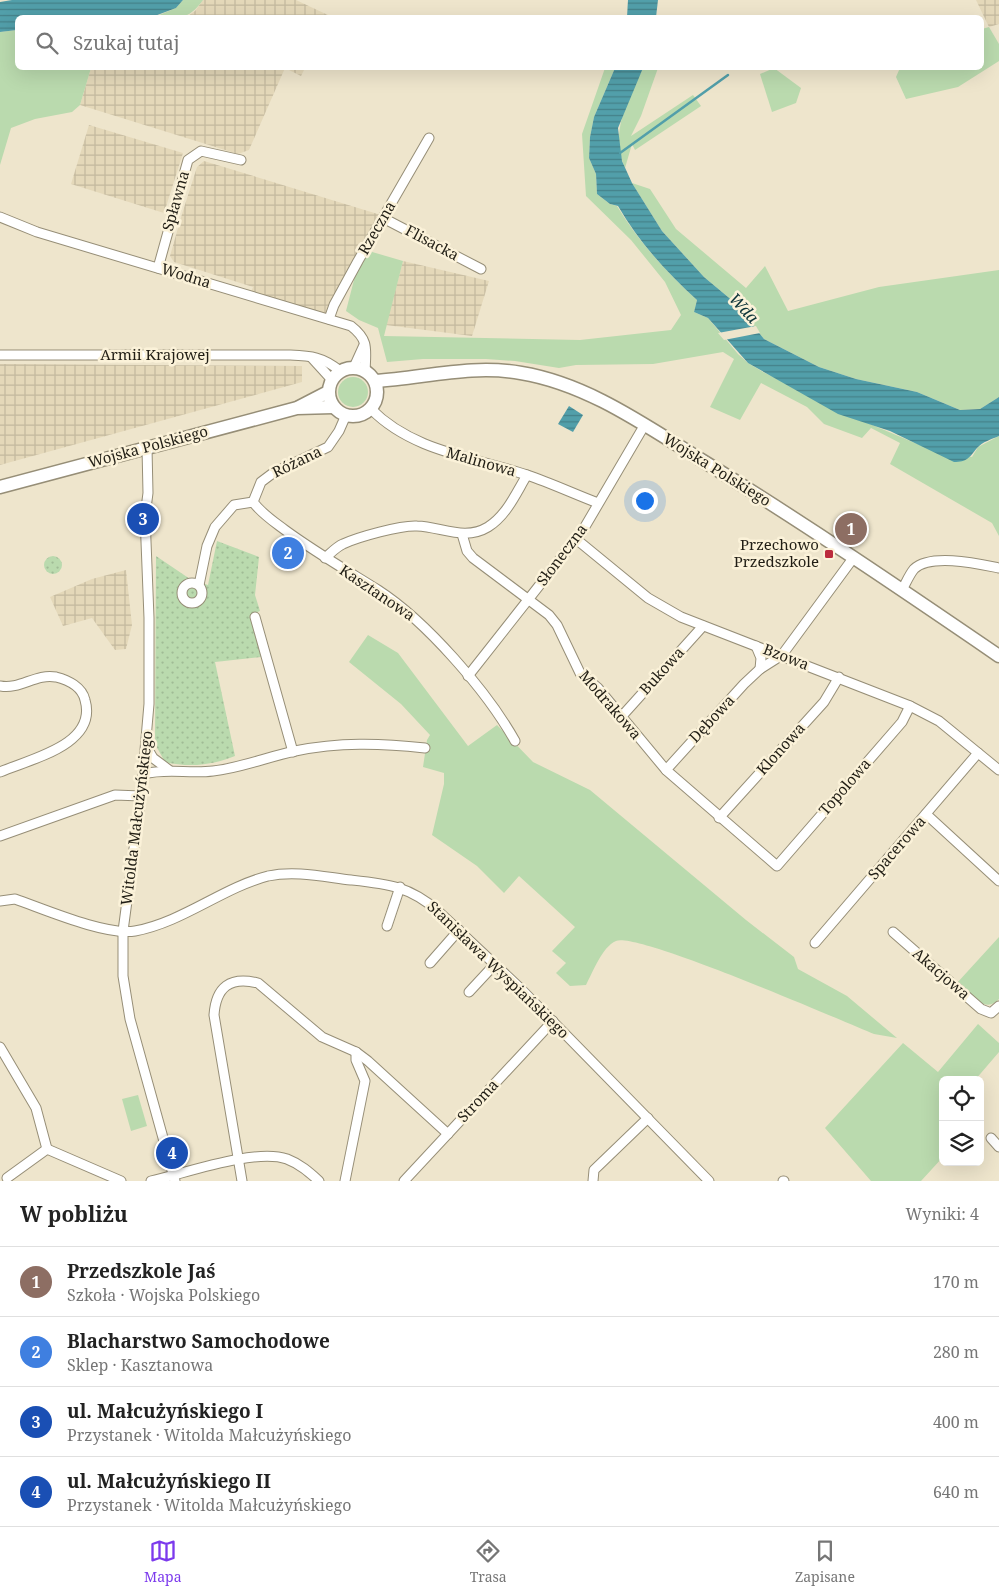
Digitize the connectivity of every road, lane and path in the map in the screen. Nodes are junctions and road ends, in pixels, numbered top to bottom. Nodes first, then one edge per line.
1 (429, 138) dead end
2 (241, 160) dead end
3 (0, 217) edge
4 (383, 218) junction
5 (158, 268) junction
6 (481, 269) dead end
7 (329, 319) junction
8 (0, 355) edge
9 (360, 369) junction
10 (333, 381) junction
11 (376, 388) junction
12 (334, 407) junction
13 (296, 408) junction
14 (371, 409) junction
15 (346, 416) junction
16 (644, 426) junction
17 (147, 448) junction
18 (527, 475) junction
19 (0, 487) edge
20 (253, 502) junction
21 (598, 503) junction
22 (462, 534) junction
23 (576, 539) junction
24 (854, 557) junction
25 (325, 558) junction
26 (999, 568) edge
27 (198, 585) dead end
28 (902, 590) junction
29 (529, 600) junction
30 (255, 617) dead end
31 (703, 626) junction
32 (756, 646) junction
33 (782, 655) junction
34 (999, 656) edge
35 (760, 669) junction
36 (468, 676) junction
37 (839, 677) junction
38 (0, 686) edge
39 (910, 706) junction
40 (622, 716) junction
41 (516, 741) dead end
42 (146, 746) junction
43 (425, 748) dead end
44 (293, 752) junction
45 (978, 753) junction
46 (666, 770) junction
47 (999, 770) edge
48 (174, 771) junction
49 (0, 772) edge
50 (144, 774) junction
51 (141, 796) junction
52 (926, 814) junction
53 (719, 818) junction
54 (0, 836) edge
55 (776, 866) joint
56 (999, 881) edge
57 (400, 887) junction
58 (0, 901) edge
59 (387, 926) dead end
60 (459, 930) junction
61 (123, 931) junction
62 (893, 932) dead end
63 (815, 943) dead end
64 (430, 963) dead end
65 (494, 964) junction
66 (469, 992) dead end
67 (999, 1006) edge
68 (553, 1021) junction
69 (0, 1047) edge
70 (356, 1052) junction
71 (648, 1118) junction
72 (448, 1134) junction
73 (991, 1138) dead end
74 (999, 1147) edge
75 (48, 1149) junction
76 (238, 1160) junction
77 (5, 1177) edge
78 (174, 1178) edge
79 (121, 1181) edge
80 (151, 1181) edge
81 (242, 1181) edge
82 (319, 1181) edge
83 (345, 1181) edge
84 (404, 1181) edge
85 (593, 1181) edge
86 (709, 1181) edge

1 - 4 street, Rzeczna
2 - 5 street, Spławna
3 - 5 street, Wodna
4 - 6 street, Flisacka
4 - 7 street, Rzeczna
5 - 7 street, Wodna
7 - 9 street, Wodna
8 - 10 street, Armii Krajowej
9 - 10 street
9 - 11 street
10 - 12 street
10 - 13 street, Wojska Polskiego
11 - 14 street
11 - 16 street, Wojska Polskiego
12 - 13 street, Wojska Polskiego
12 - 15 street
13 - 17 street, Wojska Polskiego
14 - 15 street
14 - 18 street, Malinowa
15 - 20 street, Różana
16 - 21 street, Słoneczna
16 - 24 street, Wojska Polskiego
17 - 19 street, Wojska Polskiego
17 - 42 street, Witolda Małcużyńskiego
18 - 21 street, Malinowa
18 - 22 street
20 - 25 street, Kasztanowa
20 - 27 street
21 - 23 street, Słoneczna
22 - 25 street
22 - 29 street, Modrakowa
23 - 29 street, Słoneczna
23 - 31 street, Bzowa
24 - 28 street, Wojska Polskiego
24 - 33 street
25 - 36 street, Kasztanowa
26 - 28 street
28 - 34 street, Wojska Polskiego
29 - 36 street, Słoneczna
29 - 40 street, Modrakowa
30 - 44 street
31 - 32 street, Bzowa
31 - 40 street, Bukowa
32 - 33 street, Bzowa
32 - 35 street
33 - 35 street, Dębowa
33 - 37 street, Bzowa
35 - 46 street, Dębowa
36 - 41 street, Kasztanowa
37 - 39 street, Bzowa
37 - 53 street, Klonowa
38 - 49 street
39 - 45 street, Bzowa
39 - 55 street, Topolowa
40 - 46 street, Modrakowa
42 - 48 street
42 - 50 street, Witolda Małcużyńskiego
43 - 44 street
44 - 48 street
45 - 47 street, Bzowa
45 - 52 street, Spacerowa
46 - 53 street, Modrakowa
48 - 50 street
50 - 51 street, Witolda Małcużyńskiego
51 - 54 street
51 - 61 street, Witolda Małcużyńskiego
52 - 56 street
52 - 63 street, Spacerowa
53 - 55 street, Modrakowa
57 - 59 street
57 - 60 street, Stanisława Wyspiańskiego
57 - 61 street, Stanisława Wyspiańskiego
58 - 61 street, Stanisława Wyspiańskiego
60 - 64 street
60 - 65 street, Stanisława Wyspiańskiego
61 - 78 street, Witolda Małcużyńskiego
62 - 67 street, Akacjowa
65 - 66 street
65 - 68 street, Stanisława Wyspiańskiego
68 - 71 street, Stanisława Wyspiańskiego
68 - 72 street, Stroma
69 - 75 street
70 - 72 street
70 - 76 street
70 - 83 street
71 - 85 street
71 - 86 street, Stanisława Wyspiańskiego
72 - 84 street, Stroma
73 - 74 street
75 - 77 street
75 - 79 street
76 - 78 street
76 - 81 street
76 - 82 street
78 - 80 street

